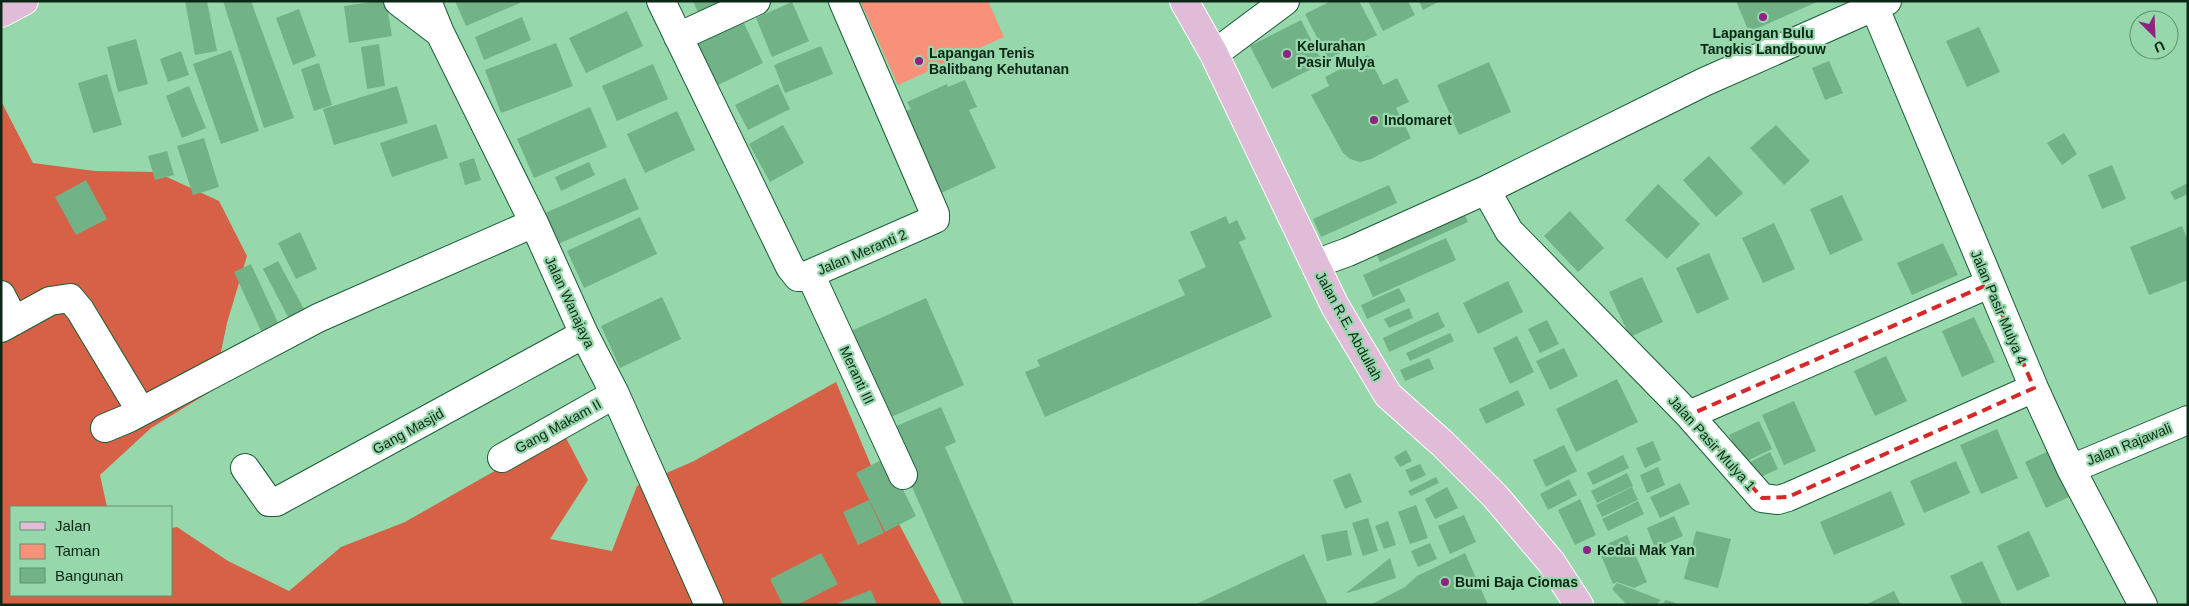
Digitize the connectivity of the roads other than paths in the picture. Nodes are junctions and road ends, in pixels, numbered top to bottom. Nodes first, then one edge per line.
1 (24, 1) edge
2 (398, 1) edge
3 (427, 1) edge
4 (660, 1) edge
5 (756, 1) edge
6 (843, 1) edge
7 (1184, 1) edge
8 (1285, 1) edge
9 (1878, 3) edge
10 (1, 13) edge
11 (440, 33) junction
12 (678, 37) junction
13 (1214, 54) junction
14 (1486, 190) junction
15 (534, 223) junction
16 (1315, 264) junction
17 (810, 274) junction
18 (1989, 284) junction
19 (1, 296) edge
20 (8, 324) edge
21 (584, 334) junction
22 (2034, 388) junction
23 (615, 394) junction
24 (136, 403) dead end
25 (1689, 415) junction
26 (2188, 420) edge
27 (105, 428) dead end
28 (502, 458) dead end
29 (245, 468) dead end
30 (2071, 468) junction
31 (903, 475) dead end
32 (2138, 603) edge
33 (709, 605) edge
34 (1579, 605) edge

1 - 10 main road
2 - 11 street
3 - 11 street, Jalan Wanajaya
4 - 12 street, Jalan Meranti 2
5 - 12 street
6 - 17 street, Jalan Meranti 2
7 - 13 main road, Jalan R.E. Abdullah
8 - 13 street
9 - 14 street
9 - 18 street, Jalan Pasir Mulya 4
11 - 15 street, Jalan Wanajaya
12 - 17 street, Jalan Meranti 2
13 - 16 main road, Jalan R.E. Abdullah
14 - 16 street
14 - 25 street, Jalan Pasir Mulya 1
15 - 21 street, Jalan Wanajaya
15 - 27 street
16 - 34 main road, Jalan R.E. Abdullah
17 - 31 street, Meranti III
18 - 22 street, Jalan Pasir Mulya 4
18 - 25 street
19 - 20 street
20 - 24 street
21 - 23 street, Jalan Wanajaya
21 - 29 street, Gang Masjid
22 - 25 street, Jalan Pasir Mulya 1
22 - 30 street, Jalan Pasir Mulya 4
23 - 28 street, Gang Makam II
23 - 33 street, Jalan Wanajaya
26 - 30 street, Jalan Rajawali
30 - 32 street, Jalan Pasir Mulya 4

